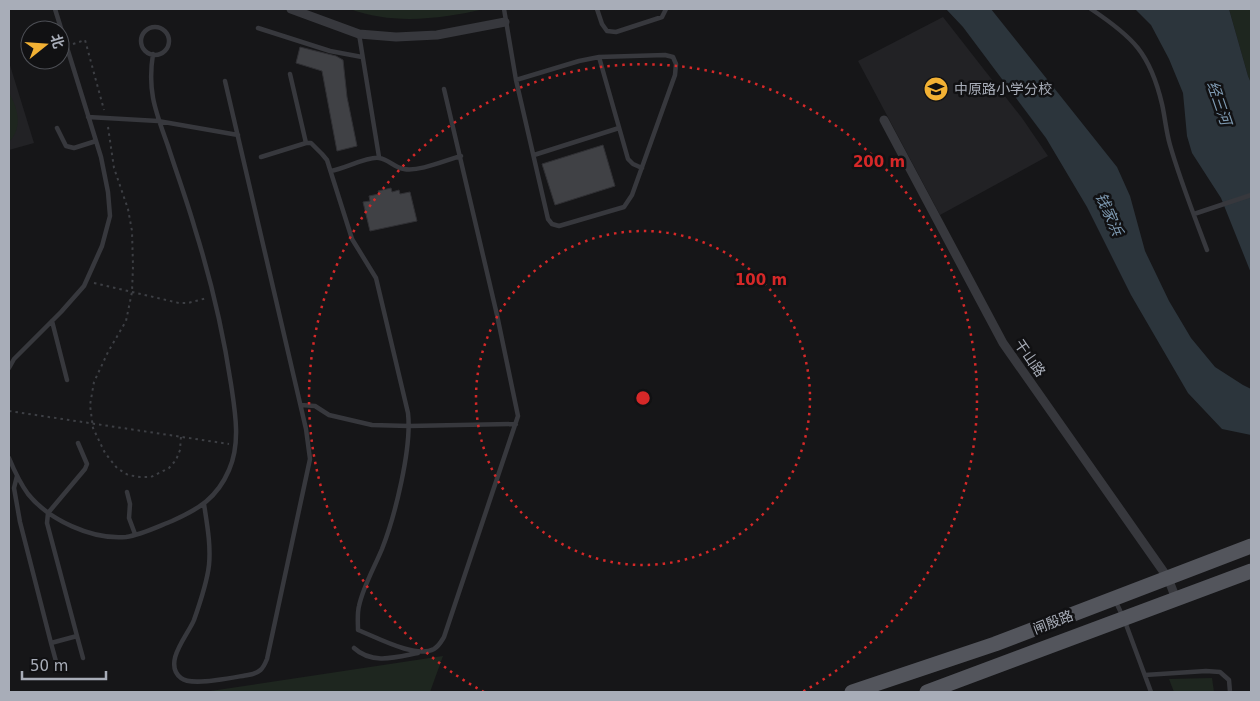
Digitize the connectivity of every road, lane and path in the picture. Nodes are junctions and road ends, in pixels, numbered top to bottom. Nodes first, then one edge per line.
1 (291, 9) edge
2 (504, 9) edge
3 (597, 9) edge
4 (1091, 9) edge
5 (665, 10) edge
6 (505, 22) junction
7 (258, 28) dead end
8 (358, 34) junction
9 (70, 45) edge
10 (153, 54) junction
11 (362, 57) junction
12 (599, 57) junction
13 (70, 59) edge
14 (290, 74) dead end
15 (516, 80) junction
16 (225, 81) dead end
17 (444, 88) dead end
18 (88, 117) junction
19 (106, 118) junction
20 (884, 120) dead end
21 (158, 121) junction
22 (57, 128) dead end
23 (619, 128) junction
24 (238, 135) junction
25 (96, 141) junction
26 (306, 143) junction
27 (534, 155) junction
28 (460, 156) junction
29 (261, 158) dead end
30 (379, 158) junction
31 (642, 168) junction
32 (331, 171) junction
33 (1251, 195) edge
34 (1194, 214) junction
35 (1208, 250) dead end
36 (86, 281) junction
37 (132, 292) junction
38 (214, 296) junction
39 (52, 321) junction
40 (9, 366) edge
41 (67, 380) dead end
42 (301, 406) junction
43 (9, 411) edge
44 (92, 424) junction
45 (516, 424) junction
46 (409, 426) junction
47 (181, 436) junction
48 (78, 443) dead end
49 (235, 445) junction
50 (9, 458) edge
51 (17, 476) junction
52 (127, 492) dead end
53 (204, 504) junction
54 (48, 513) junction
55 (135, 534) junction
56 (1251, 546) edge
57 (1251, 571) edge
58 (1168, 578) junction
59 (1114, 598) junction
60 (1176, 599) junction
61 (1124, 619) junction
62 (77, 636) junction
63 (51, 643) junction
64 (354, 648) dead end
65 (427, 652) junction
66 (83, 658) dead end
67 (57, 665) dead end
68 (1145, 675) junction
69 (868, 690) edge
70 (852, 692) edge
71 (927, 692) edge
72 (1151, 692) edge
73 (1230, 692) edge

1 - 8 street
2 - 6 lane
3 - 5 lane
4 - 34 lane
6 - 8 street
6 - 15 lane
7 - 11 lane
8 - 11 lane
9 - 19 path
10 - 10 lane
10 - 21 lane
11 - 30 lane
12 - 15 lane
12 - 23 lane
12 - 31 lane
13 - 18 lane
14 - 26 lane
15 - 27 lane
16 - 24 lane
17 - 28 lane
18 - 19 lane
18 - 25 lane
19 - 21 lane
19 - 37 path
20 - 58 street, 干山路
21 - 24 lane
21 - 38 lane
22 - 25 lane
23 - 27 lane
23 - 31 lane
24 - 42 lane
25 - 36 lane
26 - 29 lane
26 - 32 lane
27 - 31 lane
28 - 30 lane
28 - 45 lane
30 - 32 lane
32 - 46 lane
33 - 34 lane
34 - 35 lane
36 - 37 path
36 - 39 lane
37 - 38 path
37 - 44 path
38 - 49 lane
39 - 40 lane
39 - 41 lane
42 - 46 lane
42 - 53 lane
43 - 44 path
44 - 47 path
44 - 47 path
45 - 46 lane
45 - 65 lane
46 - 65 lane
47 - 49 path
48 - 54 lane
49 - 53 lane
50 - 51 lane
51 - 54 lane
51 - 63 lane
52 - 55 lane
53 - 55 lane
54 - 55 lane
54 - 62 lane
56 - 58 main road, 闸殷路
57 - 60 main road, 闸殷路
58 - 59 main road, 闸殷路
58 - 60 street, 干山路
59 - 61 lane
59 - 69 main road, 闸殷路
60 - 61 main road, 闸殷路
61 - 68 lane
61 - 71 main road, 闸殷路
62 - 63 lane
62 - 66 lane
63 - 67 lane
64 - 65 lane
68 - 72 lane
68 - 73 lane
69 - 70 main road, 闸殷路

